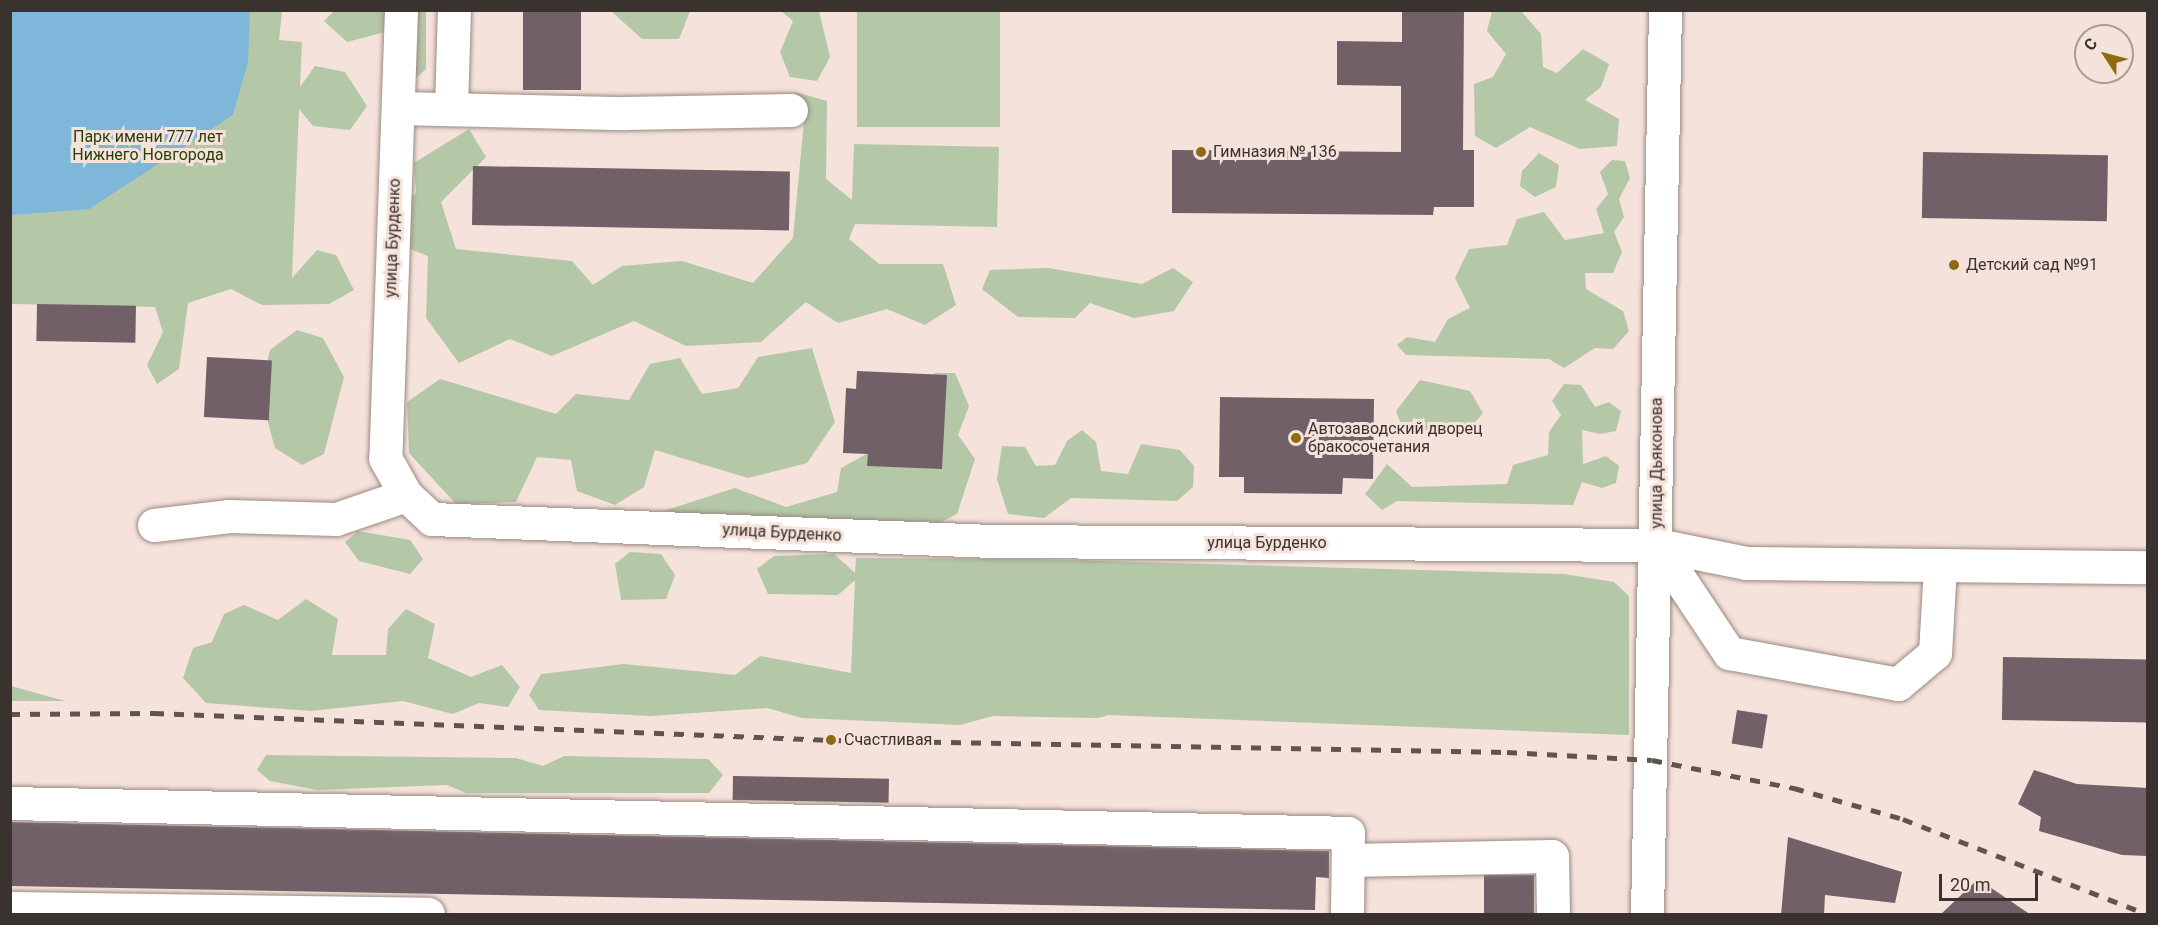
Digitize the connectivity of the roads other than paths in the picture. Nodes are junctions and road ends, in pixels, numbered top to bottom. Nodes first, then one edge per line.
1 (401, 10) edge
2 (454, 10) edge
3 (1665, 10) edge
4 (398, 108) junction
5 (450, 109) junction
6 (791, 110) dead end
7 (406, 495) junction
8 (154, 525) dead end
9 (1657, 545) junction
10 (1940, 565) junction
11 (2148, 567) edge
12 (10, 803) edge
13 (1348, 860) junction
14 (10, 908) edge
15 (154, 912) edge
16 (428, 915) edge
17 (1347, 915) edge
18 (1553, 915) edge
19 (1647, 915) edge

1 - 4 street, улица Бурденко
2 - 5 street
3 - 9 street, улица Дьяконова
4 - 5 street
4 - 7 street, улица Бурденко
5 - 6 street
7 - 8 street
7 - 9 street, улица Бурденко
9 - 10 street, улица Бурденко
9 - 10 street
9 - 19 street, улица Дьяконова
10 - 11 street, улица Бурденко
12 - 13 street
13 - 17 street
13 - 18 street
14 - 15 street
15 - 16 street

